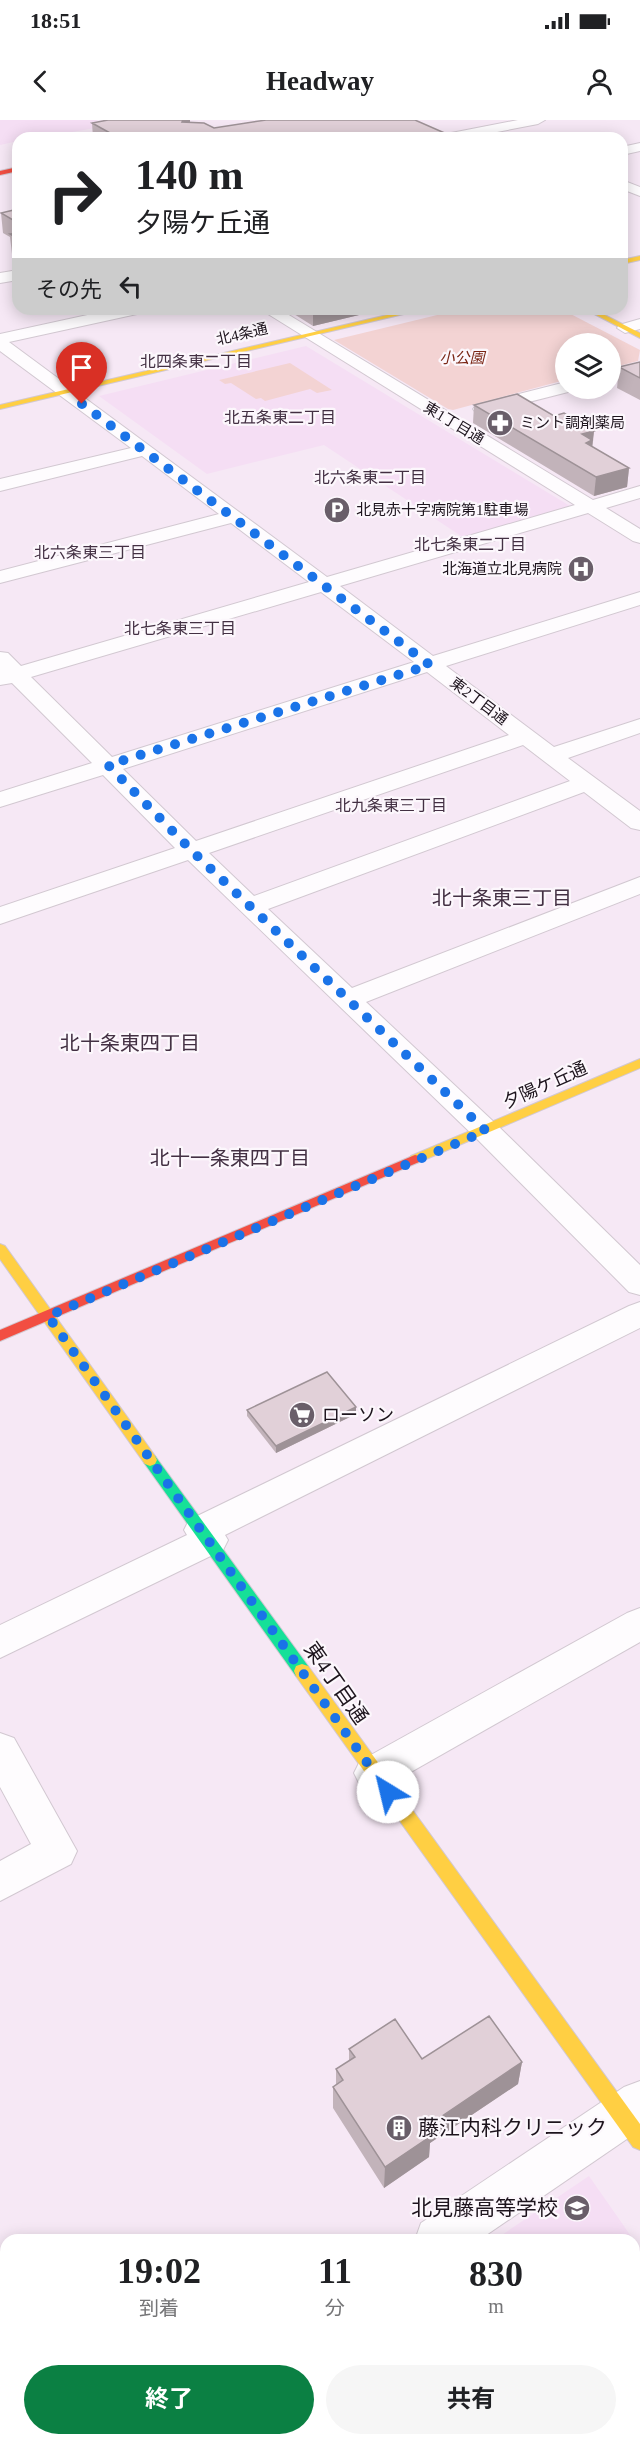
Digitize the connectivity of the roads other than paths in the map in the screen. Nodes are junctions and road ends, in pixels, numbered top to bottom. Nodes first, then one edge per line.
1 (478, 120) edge
2 (538, 120) edge
3 (496, 128) junction
4 (476, 132) edge
5 (505, 132) edge
6 (111, 315) edge
7 (278, 315) edge
8 (396, 315) edge
9 (604, 315) edge
10 (632, 326) edge
11 (310, 335) junction
12 (640, 336) edge
13 (0, 341) edge
14 (640, 368) edge
15 (621, 373) edge
16 (555, 390) edge
17 (66, 392) junction
18 (0, 407) edge
19 (446, 419) junction
20 (144, 450) junction
21 (0, 485) edge
22 (640, 492) edge
23 (591, 506) junction
24 (235, 516) junction
25 (640, 537) edge
26 (0, 577) edge
27 (325, 585) junction
28 (640, 598) edge
29 (430, 665) junction
30 (5, 670) edge
31 (640, 726) edge
32 (525, 737) junction
33 (550, 756) junction
34 (108, 765) junction
35 (587, 783) junction
36 (0, 800) edge
37 (640, 823) edge
38 (191, 850) junction
39 (640, 885) edge
40 (251, 906) junction
41 (0, 916) edge
42 (348, 999) junction
43 (640, 1063) edge
44 (486, 1131) junction
45 (0, 1249) edge
46 (640, 1284) edge
47 (640, 1314) edge
48 (48, 1316) junction
49 (0, 1336) edge
50 (206, 1535) junction
51 (640, 1624) edge
52 (0, 1642) edge
53 (0, 1750) edge
54 (374, 1773) junction
55 (0, 1882) edge
56 (634, 2119) edge
57 (448, 2234) edge

1 - 3 street
2 - 3 street
3 - 4 street
3 - 5 street
6 - 13 street
7 - 11 street, 東1丁目通
8 - 11 main road, 北4条通
9 - 10 main road
10 - 12 main road
11 - 17 main road, 北4条通
11 - 19 street, 東1丁目通
13 - 17 street, 東2丁目通
14 - 15 street
16 - 19 street
17 - 18 main road, 北4条通
17 - 20 street, 東2丁目通
19 - 23 street, 東1丁目通
20 - 21 street
20 - 24 street, 東2丁目通
22 - 23 street
23 - 25 street, 東1丁目通
23 - 27 street
24 - 26 street
24 - 27 street, 東2丁目通
27 - 29 street, 東2丁目通
27 - 30 street
28 - 29 street
29 - 32 street, 東2丁目通
29 - 34 street
30 - 34 street
31 - 33 street
32 - 33 street, 東2丁目通
32 - 38 street
33 - 35 street, 東2丁目通
34 - 36 street
34 - 38 street
35 - 37 street, 東2丁目通
35 - 40 street
38 - 40 street
38 - 41 street
39 - 42 street
40 - 42 street
42 - 44 street
43 - 44 main road, 夕陽ケ丘通
44 - 46 street
44 - 48 main road, 夕陽ケ丘通
45 - 48 main road, 東4丁目通
47 - 50 street
48 - 49 main road, 夕陽ケ丘通
48 - 50 main road, 東4丁目通
50 - 52 street
50 - 54 main road, 東4丁目通
51 - 54 street
53 - 55 street
54 - 56 main road, 東4丁目通
56 - 57 street

